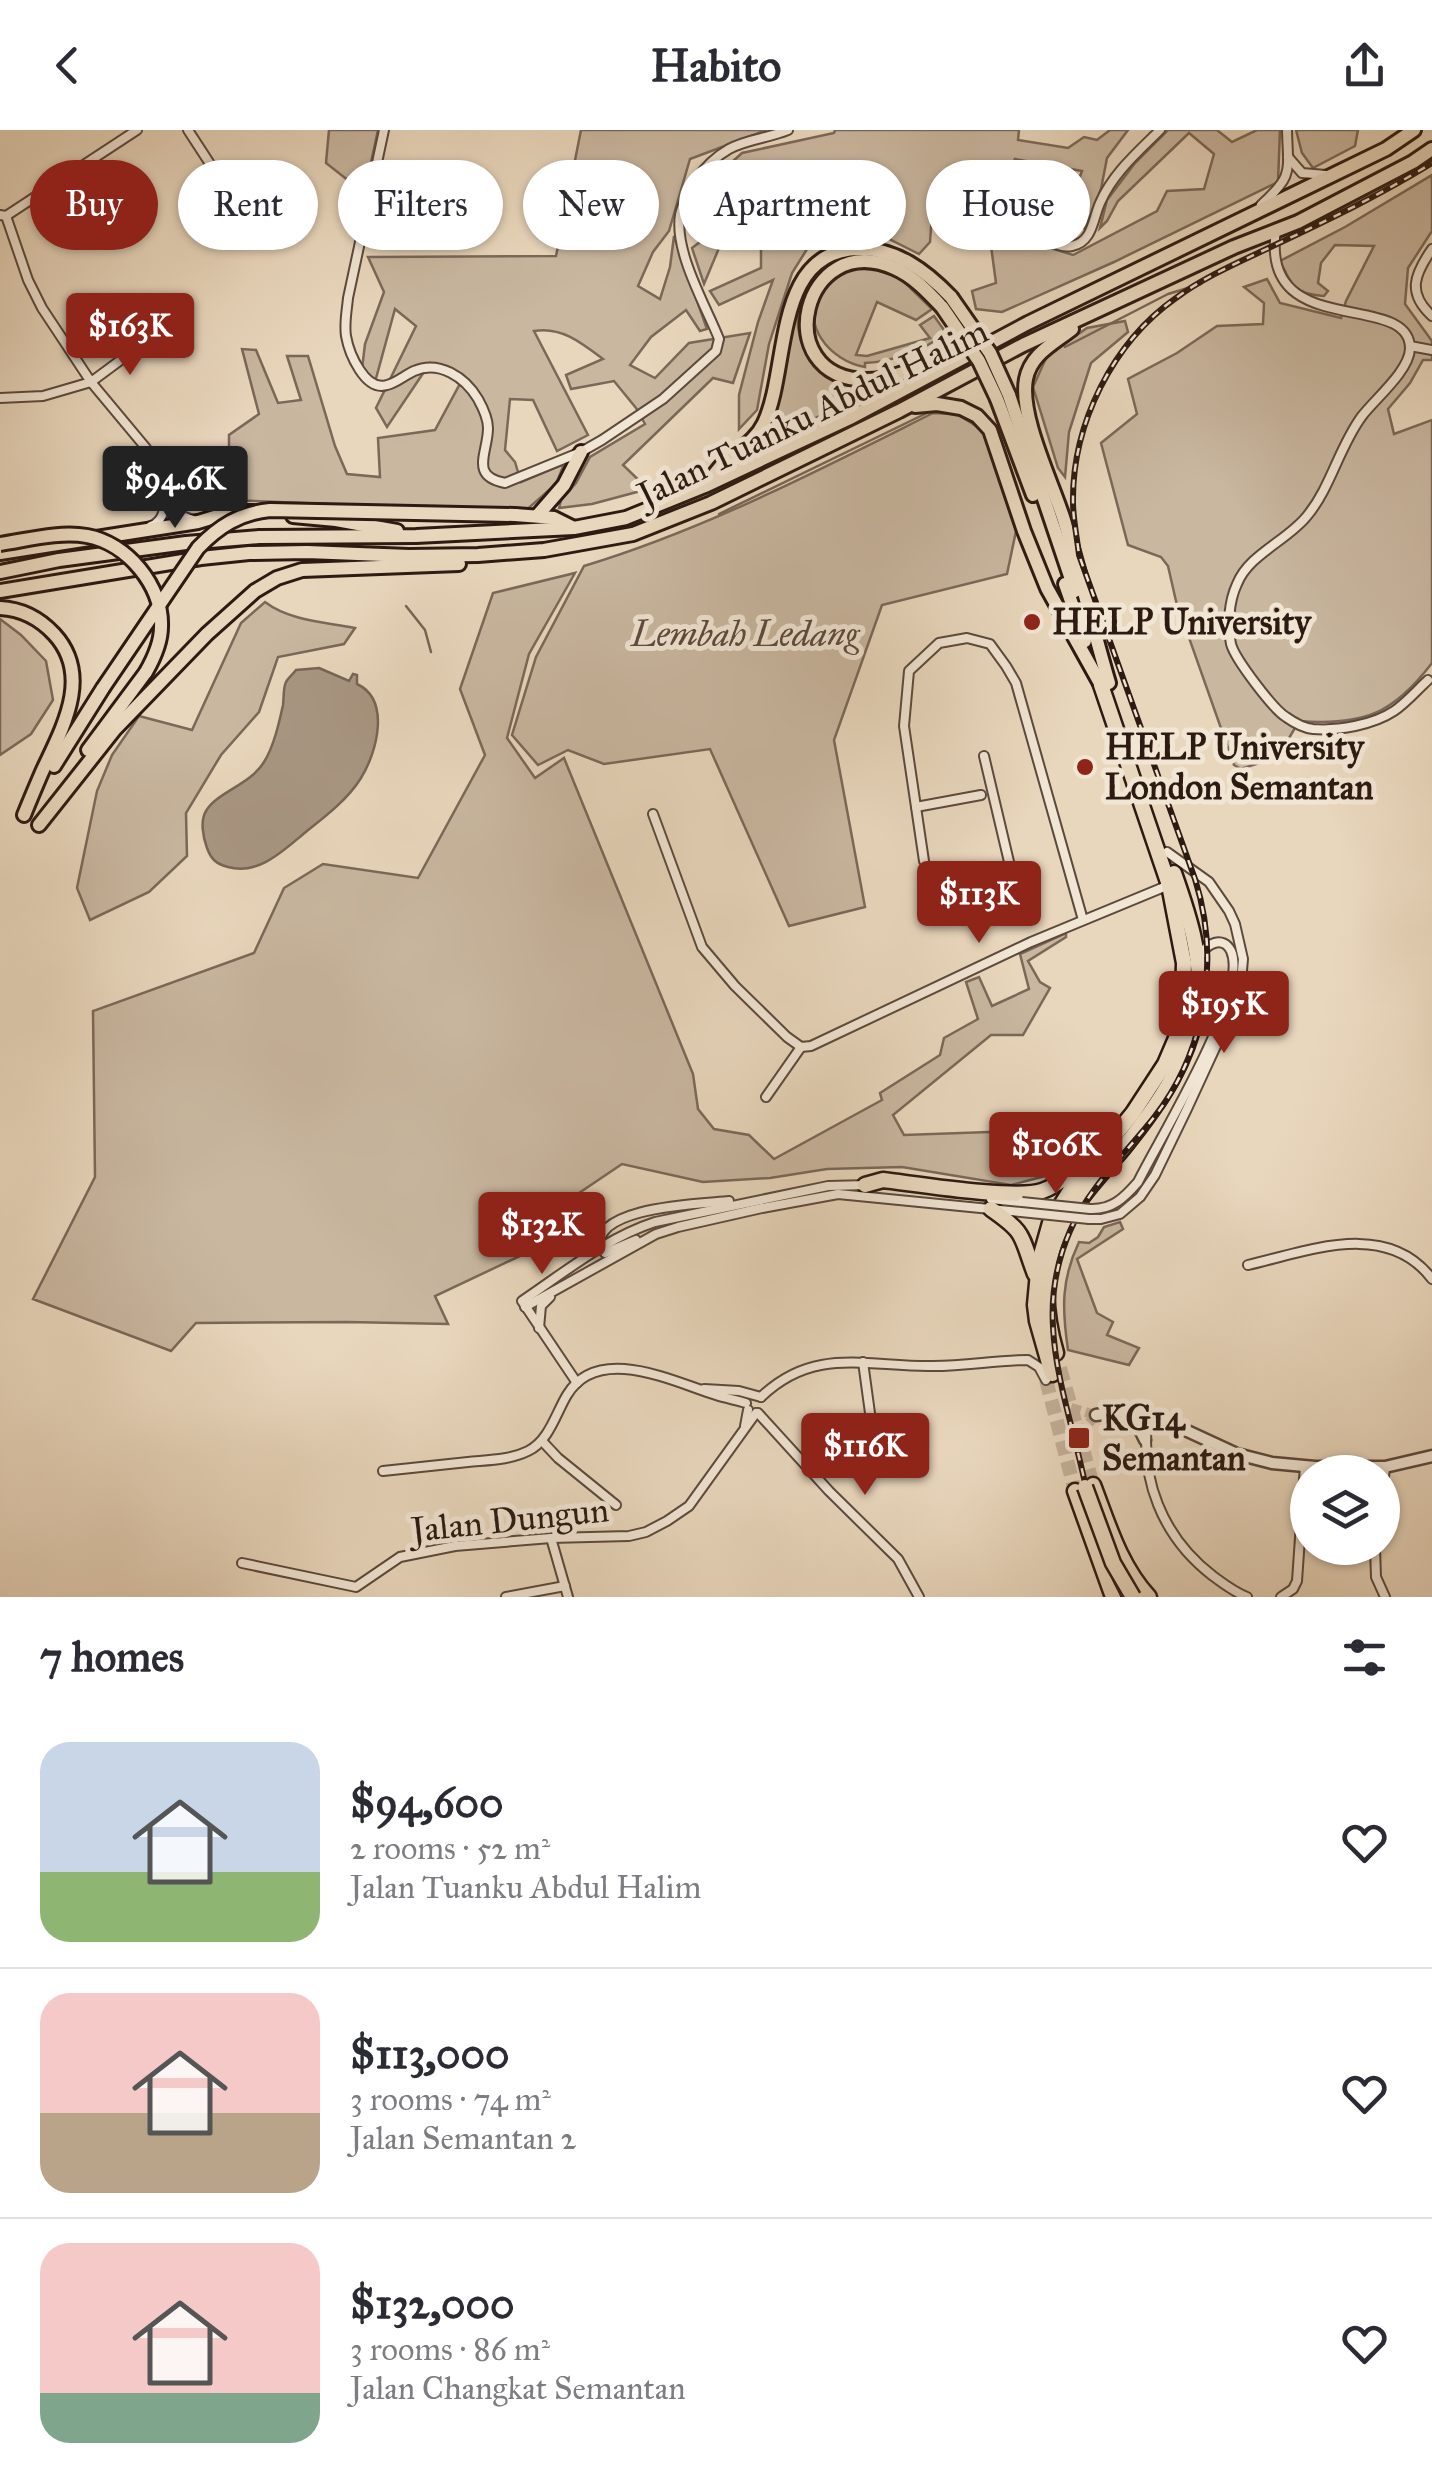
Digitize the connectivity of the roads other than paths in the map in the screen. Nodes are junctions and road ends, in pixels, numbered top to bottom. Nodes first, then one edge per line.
1 (137, 130) edge
2 (188, 130) edge
3 (384, 130) edge
4 (788, 130) edge
5 (1160, 130) edge
6 (1287, 130) edge
7 (1414, 130) edge
8 (1432, 148) edge
9 (1288, 157) junction
10 (208, 160) edge
11 (1354, 165) junction
12 (3, 216) edge
13 (1241, 218) junction
14 (1276, 230) junction
15 (1090, 233) edge
16 (1250, 241) junction
17 (1432, 250) edge
18 (1274, 255) junction
19 (947, 302) junction
20 (1089, 316) junction
21 (1432, 316) edge
22 (1018, 328) junction
23 (152, 336) dead end
24 (1410, 346) junction
25 (1432, 350) edge
26 (91, 382) junction
27 (0, 398) edge
28 (898, 411) junction
29 (582, 452) junction
30 (705, 486) junction
31 (165, 502) junction
32 (537, 516) junction
33 (198, 522) junction
34 (574, 528) junction
35 (142, 530) junction
36 (633, 534) junction
37 (416, 536) junction
38 (0, 544) edge
39 (0, 553) edge
40 (0, 572) edge
41 (0, 591) edge
42 (0, 608) edge
43 (1428, 680) dead end
44 (1105, 684) junction
45 (108, 731) junction
46 (984, 756) dead end
47 (981, 795) dead end
48 (916, 806) junction
49 (653, 814) dead end
50 (39, 825) dead end
51 (1167, 852) junction
52 (924, 861) dead end
53 (1010, 866) dead end
54 (1169, 885) junction
55 (1083, 920) junction
56 (1198, 978) junction
57 (801, 1048) junction
58 (766, 1097) dead end
59 (1133, 1113) junction
60 (866, 1185) junction
61 (765, 1198) junction
62 (1021, 1207) junction
63 (991, 1210) junction
64 (1089, 1214) junction
65 (656, 1234) junction
66 (600, 1248) junction
67 (1248, 1264) dead end
68 (576, 1279) junction
69 (1037, 1279) junction
70 (1432, 1279) edge
71 (524, 1304) junction
72 (539, 1328) junction
73 (862, 1362) junction
74 (1053, 1374) junction
75 (577, 1383) junction
76 (754, 1406) junction
77 (1127, 1411) junction
78 (1096, 1415) dead end
79 (1148, 1415) junction
80 (873, 1435) dead end
81 (1145, 1440) junction
82 (542, 1441) junction
83 (1432, 1456) edge
84 (1400, 1463) edge
85 (1290, 1465) edge
86 (383, 1471) dead end
87 (1084, 1487) junction
88 (616, 1505) dead end
89 (550, 1538) junction
90 (1119, 1552) junction
91 (242, 1562) dead end
92 (1298, 1565) edge
93 (1376, 1565) edge
94 (566, 1586) junction
95 (354, 1592) edge
96 (506, 1597) edge
97 (568, 1597) edge
98 (919, 1597) edge
99 (1113, 1597) edge
100 (1132, 1597) edge
101 (1150, 1597) edge
102 (1247, 1597) edge
103 (1281, 1597) edge
104 (1385, 1597) edge

1 - 12 street
2 - 10 street
3 - 29 street
4 - 29 street
5 - 15 street
6 - 9 street
7 - 11 main road, Jalan Tuanku Abdul Halim
8 - 14 main road, Jalan Tuanku Abdul Halim
9 - 11 street
9 - 13 street
11 - 13 main road, Jalan Tuanku Abdul Halim
12 - 26 street
13 - 22 main road, Jalan Tuanku Abdul Halim
14 - 16 main road, Jalan Tuanku Abdul Halim
14 - 18 street
16 - 18 street
16 - 20 main road, Jalan Tuanku Abdul Halim
17 - 21 street
18 - 24 street
19 - 22 main road
19 - 30 main road
19 - 44 main road, bridge
20 - 28 main road, Jalan Tuanku Abdul Halim
20 - 44 main road
22 - 30 main road, Jalan Tuanku Abdul Halim
23 - 26 street
24 - 25 street
24 - 43 street
26 - 27 street
26 - 31 street
28 - 36 main road, Jalan Tuanku Abdul Halim
28 - 44 main road
29 - 32 main road
30 - 34 main road, Jalan Tuanku Abdul Halim
31 - 33 street
31 - 35 street
32 - 34 main road
32 - 42 main road, bridge
33 - 35 main road
33 - 37 main road
34 - 37 main road, Jalan Tuanku Abdul Halim
35 - 39 main road
36 - 41 main road, Jalan Tuanku Abdul Halim
36 - 45 main road
37 - 40 main road, Jalan Tuanku Abdul Halim
38 - 45 main road, bridge
44 - 51 highway
44 - 54 highway
45 - 50 main road
46 - 53 street
47 - 48 street
48 - 52 street
48 - 55 street
49 - 57 street
51 - 56 highway
51 - 64 street
54 - 55 street
54 - 59 highway
55 - 57 street
56 - 64 street
56 - 74 highway
57 - 58 street
59 - 60 highway
59 - 69 highway
60 - 61 street
60 - 62 street
61 - 66 street
61 - 66 street
62 - 63 street
62 - 64 street, bridge
63 - 65 street
63 - 69 highway
65 - 66 street
65 - 68 street
66 - 71 street
67 - 70 street
68 - 71 street
68 - 72 street
69 - 74 highway
71 - 72 street
72 - 75 street
73 - 74 street, Jalan Dungun
73 - 76 street, Jalan Dungun
73 - 80 street
75 - 76 street
75 - 82 street
76 - 89 street, Jalan Dungun
76 - 98 street
77 - 78 street
77 - 79 street
77 - 81 street
79 - 81 street
79 - 85 street
81 - 102 street
82 - 86 street
82 - 88 street
83 - 84 street
87 - 90 highway
87 - 99 highway
87 - 100 highway, bridge
89 - 94 street
89 - 95 street, Jalan Dungun
90 - 100 highway
90 - 101 highway
91 - 95 street, Jalan Dungun
92 - 103 street
93 - 104 street
94 - 96 street
94 - 97 street

